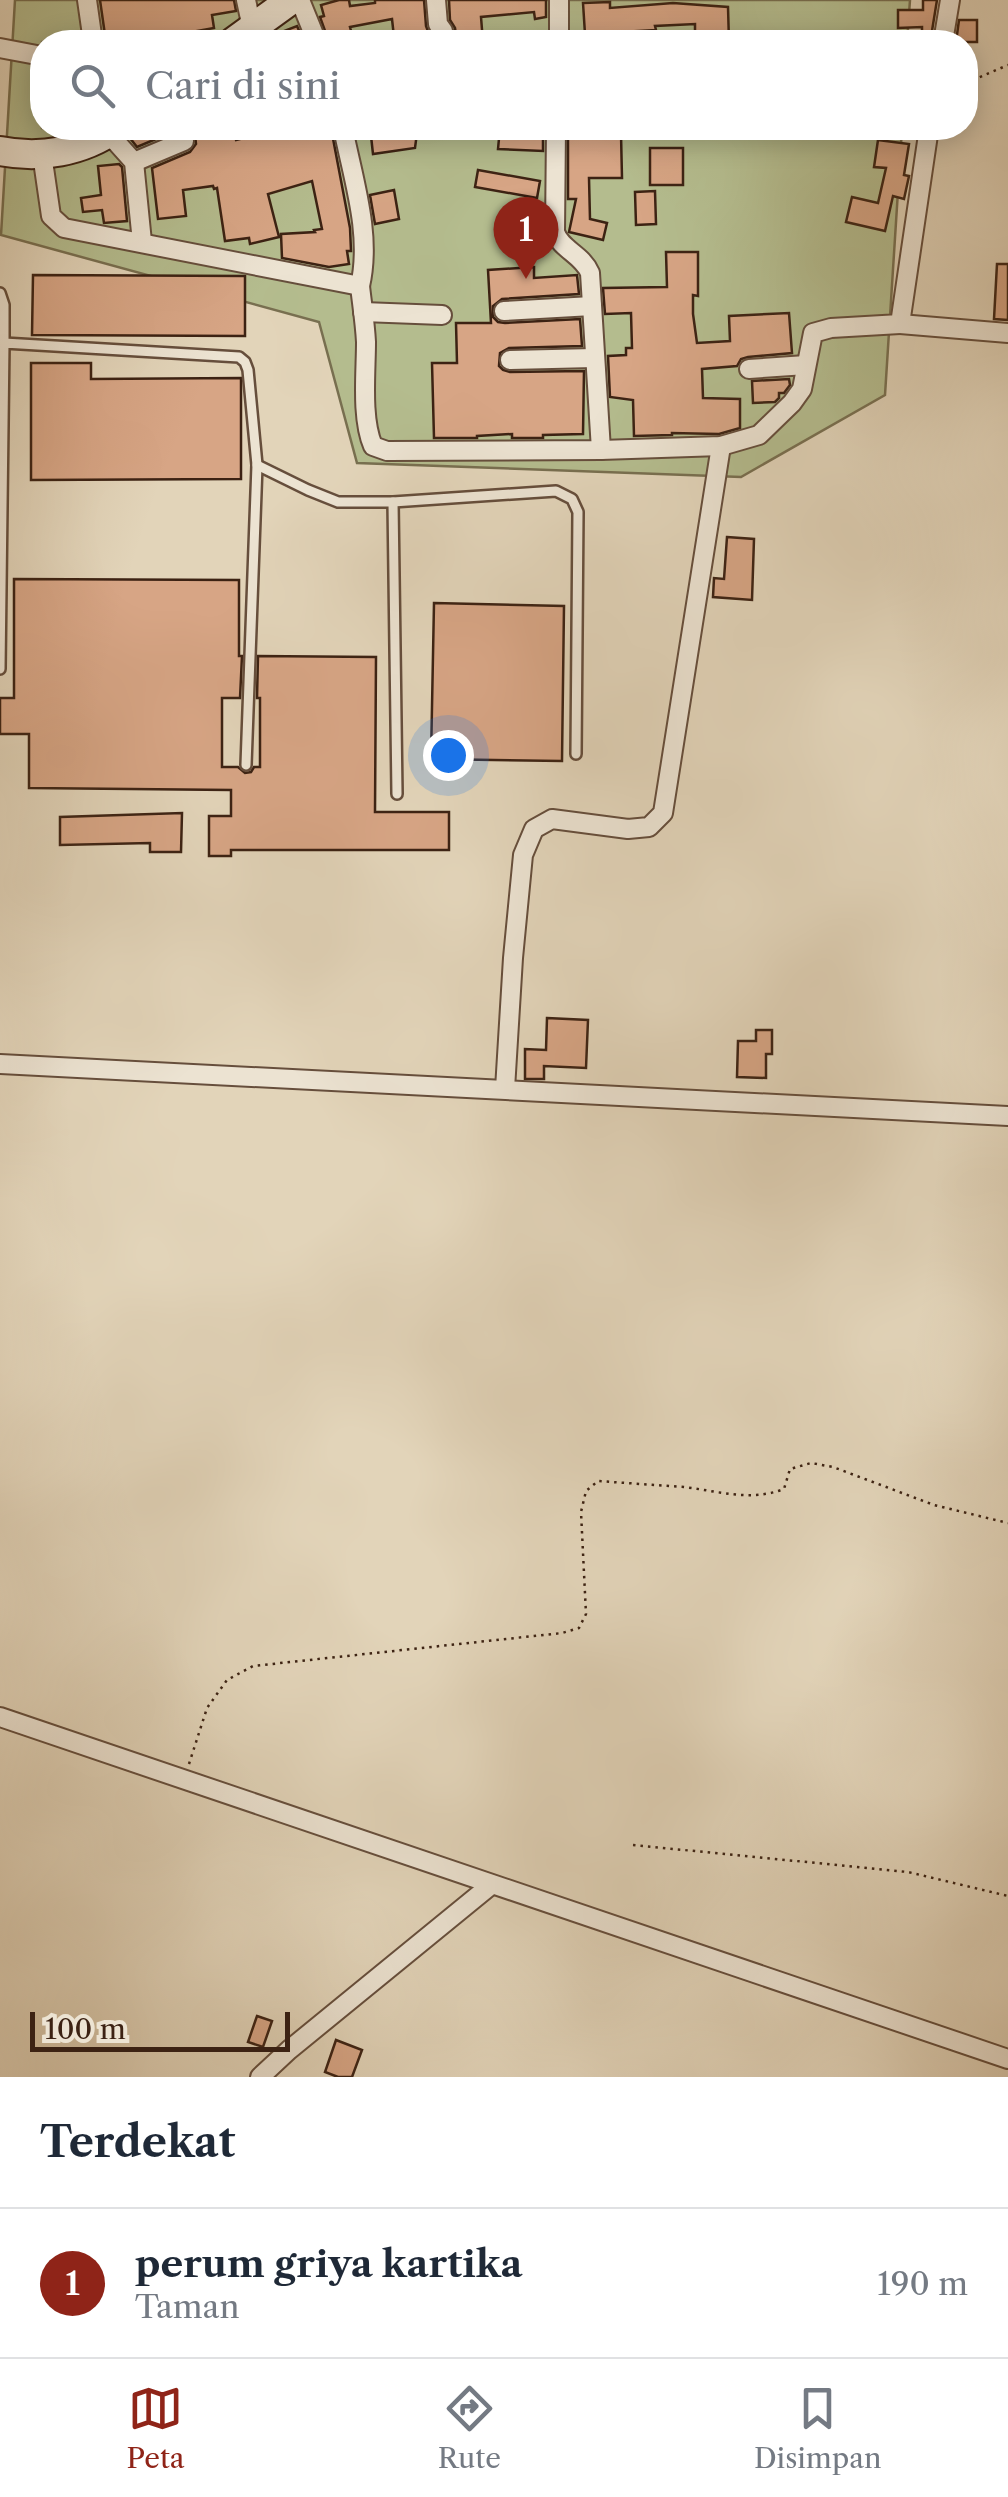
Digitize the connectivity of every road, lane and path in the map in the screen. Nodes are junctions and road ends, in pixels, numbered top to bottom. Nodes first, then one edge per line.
1 (87, 0) edge
2 (246, 0) edge
3 (292, 0) edge
4 (300, 0) edge
5 (436, 0) edge
6 (559, 0) edge
7 (950, 0) edge
8 (91, 30) edge
9 (243, 30) edge
10 (249, 30) edge
11 (311, 30) edge
12 (442, 30) edge
13 (559, 30) edge
14 (945, 30) edge
15 (0, 48) edge
16 (30, 54) edge
17 (1008, 65) edge
18 (978, 78) edge
19 (94, 140) edge
20 (119, 140) edge
21 (345, 140) edge
22 (556, 140) edge
23 (927, 140) edge
24 (184, 142) dead end
25 (0, 150) edge
26 (42, 154) junction
27 (134, 162) junction
28 (142, 242) junction
29 (360, 286) junction
30 (0, 293) edge
31 (592, 306) junction
32 (504, 311) dead end
33 (362, 312) junction
34 (442, 315) dead end
35 (2, 324) edge
36 (900, 324) junction
37 (1008, 333) edge
38 (4, 343) junction
39 (594, 358) junction
40 (510, 360) dead end
41 (806, 365) junction
42 (749, 369) dead end
43 (721, 446) junction
44 (600, 450) junction
45 (256, 465) junction
46 (394, 502) junction
47 (0, 670) edge
48 (576, 754) dead end
49 (246, 765) dead end
50 (397, 794) dead end
51 (0, 1064) edge
52 (505, 1089) junction
53 (1008, 1116) edge
54 (1008, 1524) edge
55 (0, 1717) edge
56 (183, 1780) junction
57 (633, 1844) dead end
58 (491, 1885) junction
59 (1008, 1896) edge
60 (1008, 2059) edge
61 (260, 2077) edge

1 - 8 street
2 - 9 street
3 - 10 main road
4 - 11 street
5 - 12 street
6 - 13 street
7 - 14 street
15 - 16 street
17 - 18 path
19 - 26 main road
20 - 27 street
21 - 29 street
22 - 31 street
23 - 36 street
24 - 27 street
25 - 26 main road
26 - 28 street
27 - 28 street
28 - 29 street
29 - 33 street
30 - 35 lane
31 - 32 street
31 - 39 street
33 - 34 street
33 - 44 street
35 - 38 lane
36 - 37 street
36 - 41 street
38 - 45 lane
38 - 47 lane
39 - 40 street
39 - 44 street
41 - 42 street
41 - 43 street
43 - 44 street
43 - 52 street
45 - 46 lane
45 - 49 lane
46 - 48 lane
46 - 50 lane
51 - 52 street
52 - 53 street
54 - 56 path
55 - 56 street
56 - 58 street
57 - 59 path
58 - 60 street
58 - 61 street

